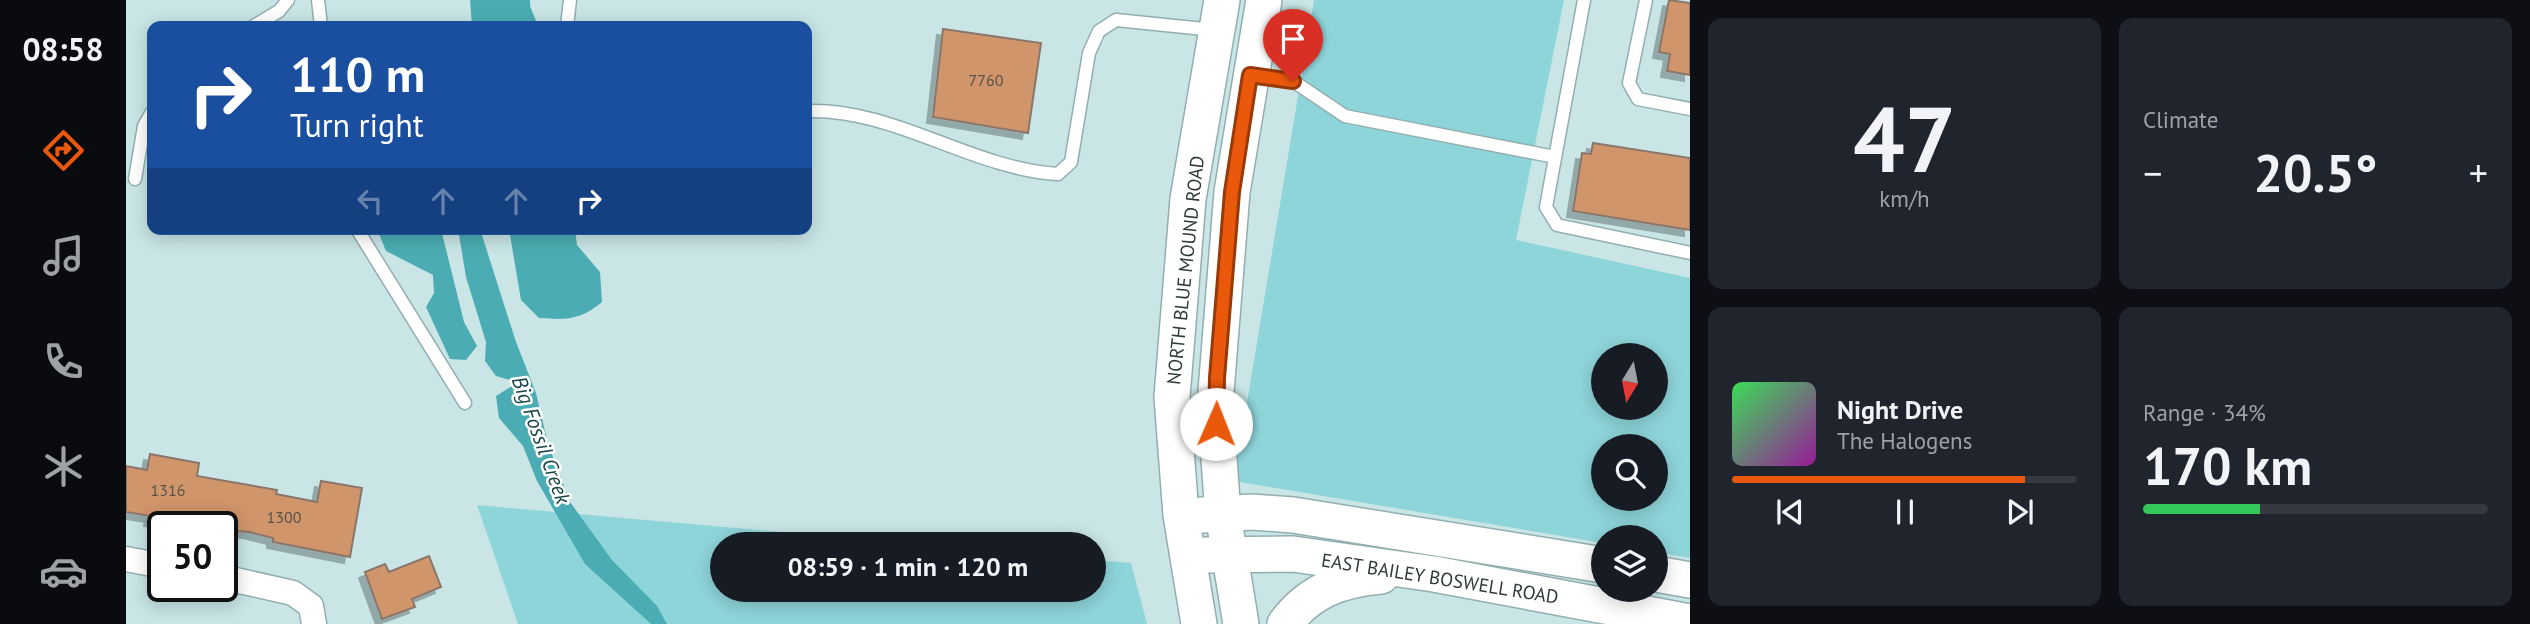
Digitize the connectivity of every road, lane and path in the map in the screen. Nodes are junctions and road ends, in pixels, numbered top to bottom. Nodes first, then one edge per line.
1 (288, 0) edge
2 (318, 0) edge
3 (570, 0) edge
4 (1264, 0) edge
5 (1584, 0) edge
6 (1646, 0) edge
7 (1219, 15) edge
8 (262, 21) edge
9 (320, 21) edge
10 (568, 21) edge
11 (1250, 75) junction
12 (1690, 109) edge
13 (812, 111) edge
14 (147, 121) edge
15 (1555, 157) junction
16 (135, 179) dead end
17 (361, 235) edge
18 (1690, 253) edge
19 (465, 403) dead end
20 (1223, 514) junction
21 (1181, 515) junction
22 (1228, 554) junction
23 (1189, 557) junction
24 (126, 559) edge
25 (147, 563) edge
26 (1591, 563) edge
27 (1434, 574) junction
28 (1668, 576) edge
29 (1690, 580) edge
30 (238, 581) edge
31 (1690, 622) edge
32 (314, 624) edge
33 (1199, 624) edge
34 (1241, 624) edge
35 (1285, 624) edge

1 - 8 lane
2 - 9 lane
3 - 10 lane
4 - 11 main road, NORTH BLUE MOUND ROAD
5 - 15 lane
6 - 12 lane
7 - 13 lane
7 - 21 main road, NORTH BLUE MOUND ROAD
11 - 15 lane
11 - 20 main road, NORTH BLUE MOUND ROAD
14 - 16 lane
15 - 18 lane
17 - 19 lane
20 - 21 main road, EAST BAILEY BOSWELL ROAD
20 - 22 main road, NORTH BLUE MOUND ROAD
20 - 26 main road, EAST BAILEY BOSWELL ROAD
21 - 23 main road, NORTH BLUE MOUND ROAD
22 - 23 main road, EAST BAILEY BOSWELL ROAD
22 - 27 main road, EAST BAILEY BOSWELL ROAD
22 - 34 main road, NORTH BLUE MOUND ROAD
23 - 33 main road, NORTH BLUE MOUND ROAD
24 - 25 street
27 - 31 main road, EAST BAILEY BOSWELL ROAD
27 - 35 main road
28 - 29 main road
30 - 32 street

